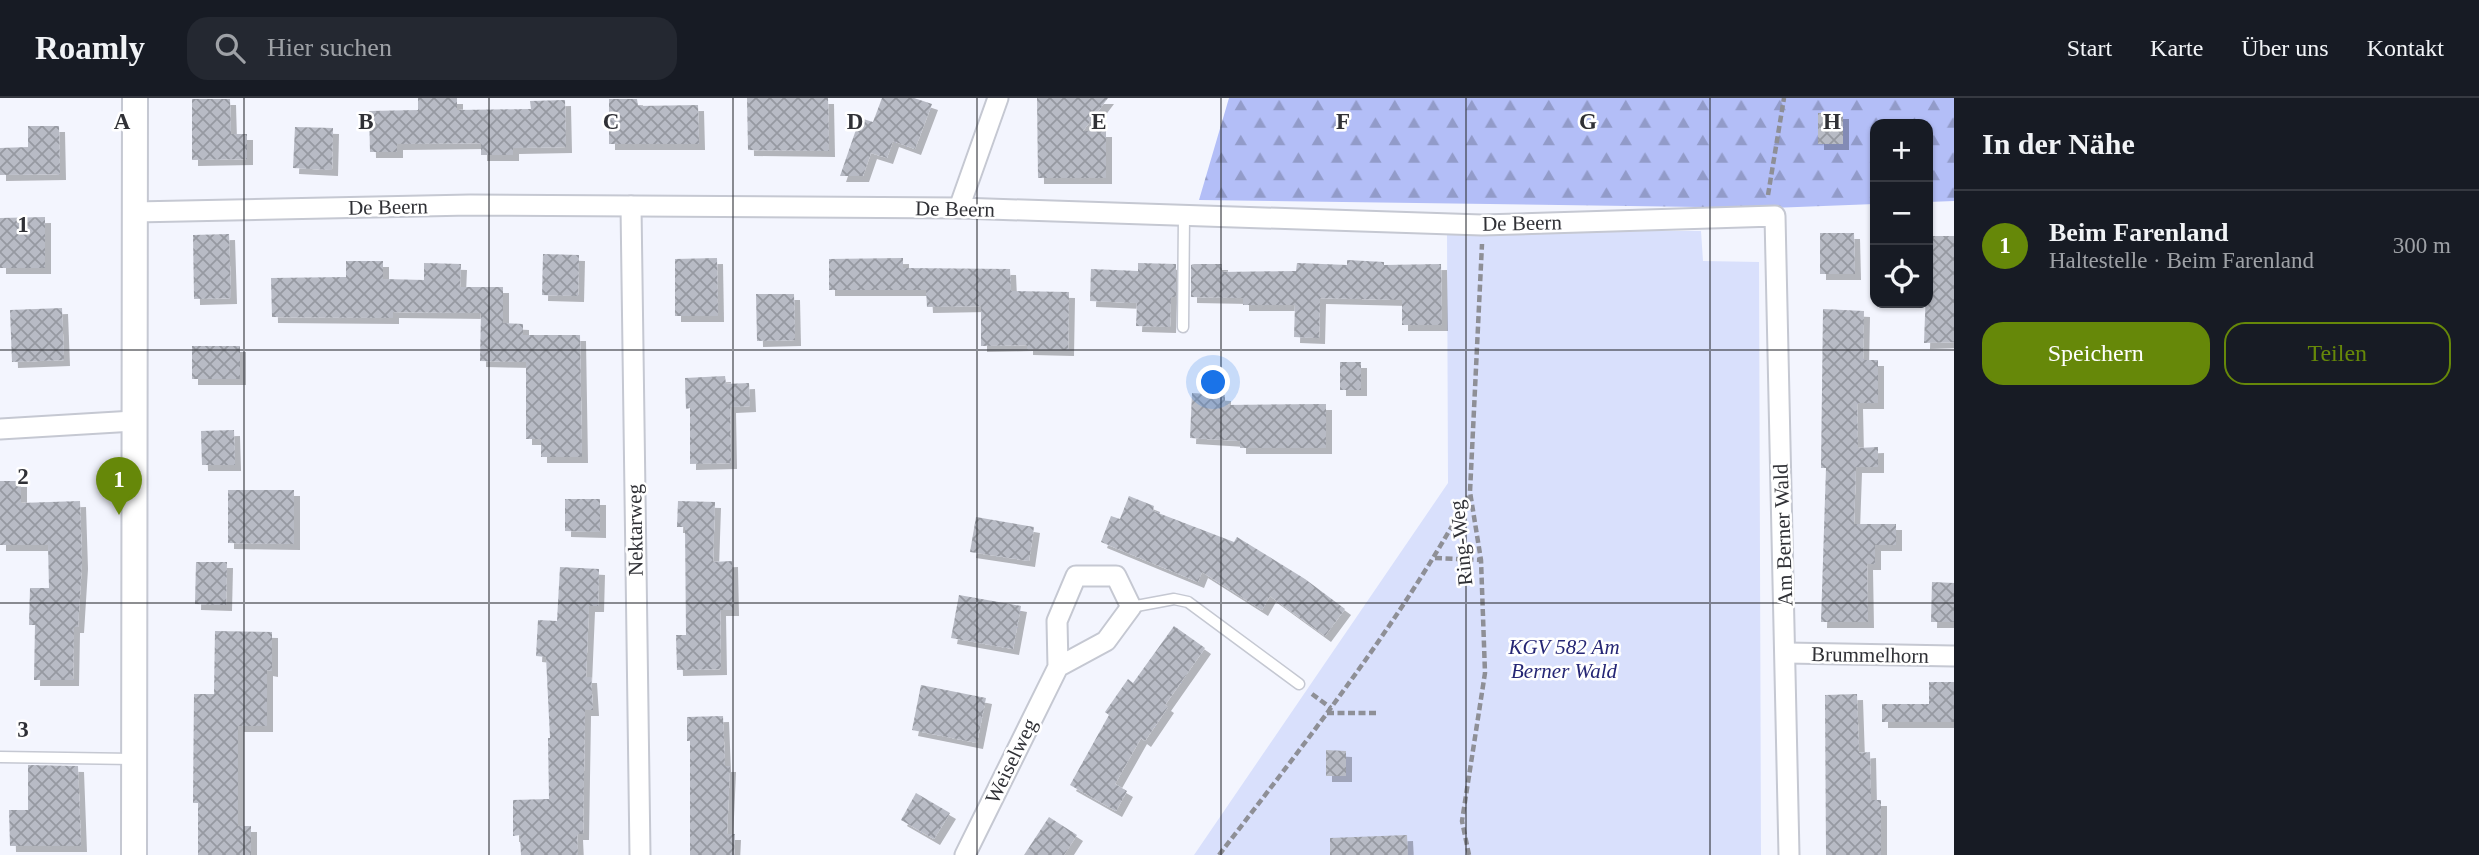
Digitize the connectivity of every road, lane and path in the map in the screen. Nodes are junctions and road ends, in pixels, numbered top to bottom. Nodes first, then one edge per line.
1 (135, 98) edge
2 (998, 98) edge
3 (1784, 98) edge
4 (631, 206) junction
5 (1771, 207) junction
6 (959, 208) junction
7 (135, 212) junction
8 (1184, 215) junction
9 (1482, 225) junction
10 (1183, 327) dead end
11 (134, 421) junction
12 (0, 429) edge
13 (1471, 492) junction
14 (1435, 558) junction
15 (1481, 560) junction
16 (1131, 607) junction
17 (1787, 653) junction
18 (1954, 656) edge
19 (1058, 667) junction
20 (1299, 684) joint
21 (1329, 711) junction
22 (1378, 713) dead end
23 (0, 757) edge
24 (133, 759) junction
25 (134, 855) edge
26 (640, 855) edge
27 (965, 855) edge
28 (1219, 855) edge
29 (1469, 855) edge
30 (1789, 855) edge

1 - 7 street
2 - 6 street
3 - 5 path
4 - 6 street, De Beern
4 - 7 street, De Beern
4 - 26 street, Nektarweg
5 - 9 street, De Beern
5 - 17 street, Am Berner Wald
6 - 8 street, De Beern
7 - 11 street
8 - 9 street, De Beern
8 - 10 lane
9 - 13 path, Ring-Weg
11 - 12 street
11 - 24 street
13 - 14 path
13 - 15 path, Ring-Weg
14 - 15 path
14 - 21 path
15 - 29 path, Ring-Weg
16 - 19 street
16 - 19 street, Weiselweg
16 - 20 lane
17 - 18 street, Brummelhorn
17 - 30 street, Am Berner Wald
19 - 27 street, Weiselweg
20 - 21 path
21 - 22 path
21 - 28 path
23 - 24 lane
24 - 25 street

